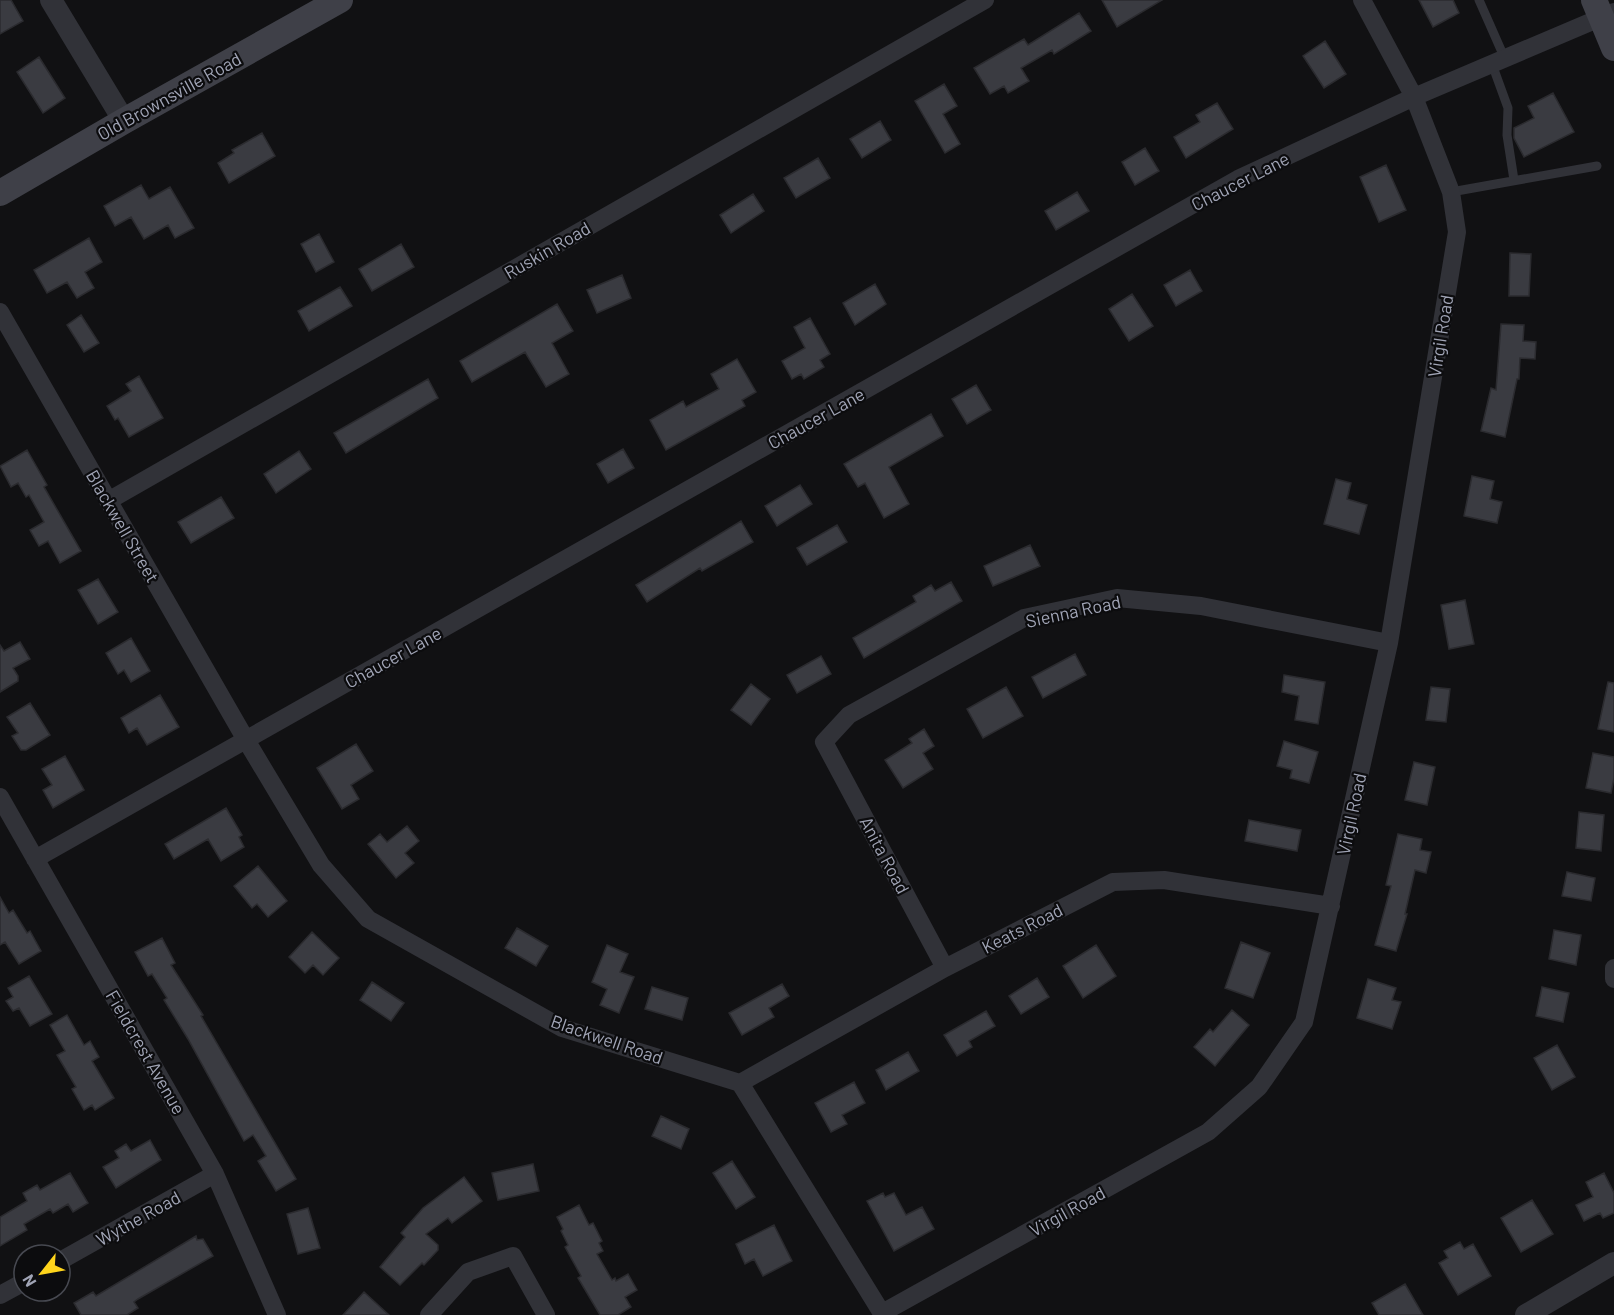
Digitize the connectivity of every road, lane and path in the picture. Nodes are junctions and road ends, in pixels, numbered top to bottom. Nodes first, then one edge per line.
1 (51, 0) edge
2 (339, 0) edge
3 (985, 0) edge
4 (1362, 0) edge
5 (1479, 0) edge
6 (1603, 10) edge
7 (1614, 48) edge
8 (1498, 61) junction
9 (1414, 97) junction
10 (124, 121) junction
11 (1596, 166) dead end
12 (1514, 180) junction
13 (1451, 192) junction
14 (0, 193) edge
15 (0, 312) edge
16 (108, 501) junction
17 (1389, 643) junction
18 (246, 740) junction
19 (824, 742) joint
20 (0, 797) edge
21 (35, 859) junction
22 (1331, 906) junction
23 (945, 968) junction
24 (1614, 968) edge
25 (1614, 979) edge
26 (740, 1083) junction
27 (215, 1174) junction
28 (72, 1254) edge
29 (1614, 1263) edge
30 (883, 1314) edge
31 (277, 1315) edge
32 (429, 1315) edge
33 (546, 1315) edge
34 (1526, 1315) edge

1 - 10 street
2 - 10 main road, Old Brownsville Road
3 - 16 street, Ruskin Road
4 - 9 street
5 - 8 lane
6 - 7 main road
6 - 8 street, Chaucer Lane
8 - 9 street, Chaucer Lane
8 - 12 lane
9 - 13 street, Virgil Road
9 - 18 street, Chaucer Lane
10 - 14 main road, Old Brownsville Road
11 - 12 lane
12 - 13 lane
13 - 17 street, Virgil Road
15 - 16 street, Blackwell Street
16 - 18 street, Blackwell Street
17 - 19 street, Sienna Road
17 - 22 street, Virgil Road
18 - 21 street, Chaucer Lane
18 - 26 street, Blackwell Road
19 - 23 street, Anita Road
20 - 21 street, Fieldcrest Avenue
21 - 27 street, Fieldcrest Avenue
22 - 23 street, Keats Road
22 - 30 street, Virgil Road
23 - 26 street, Keats Road
24 - 25 street
26 - 30 street
27 - 28 street, Wythe Road
27 - 31 street, Fieldcrest Avenue
29 - 34 street
32 - 33 street

